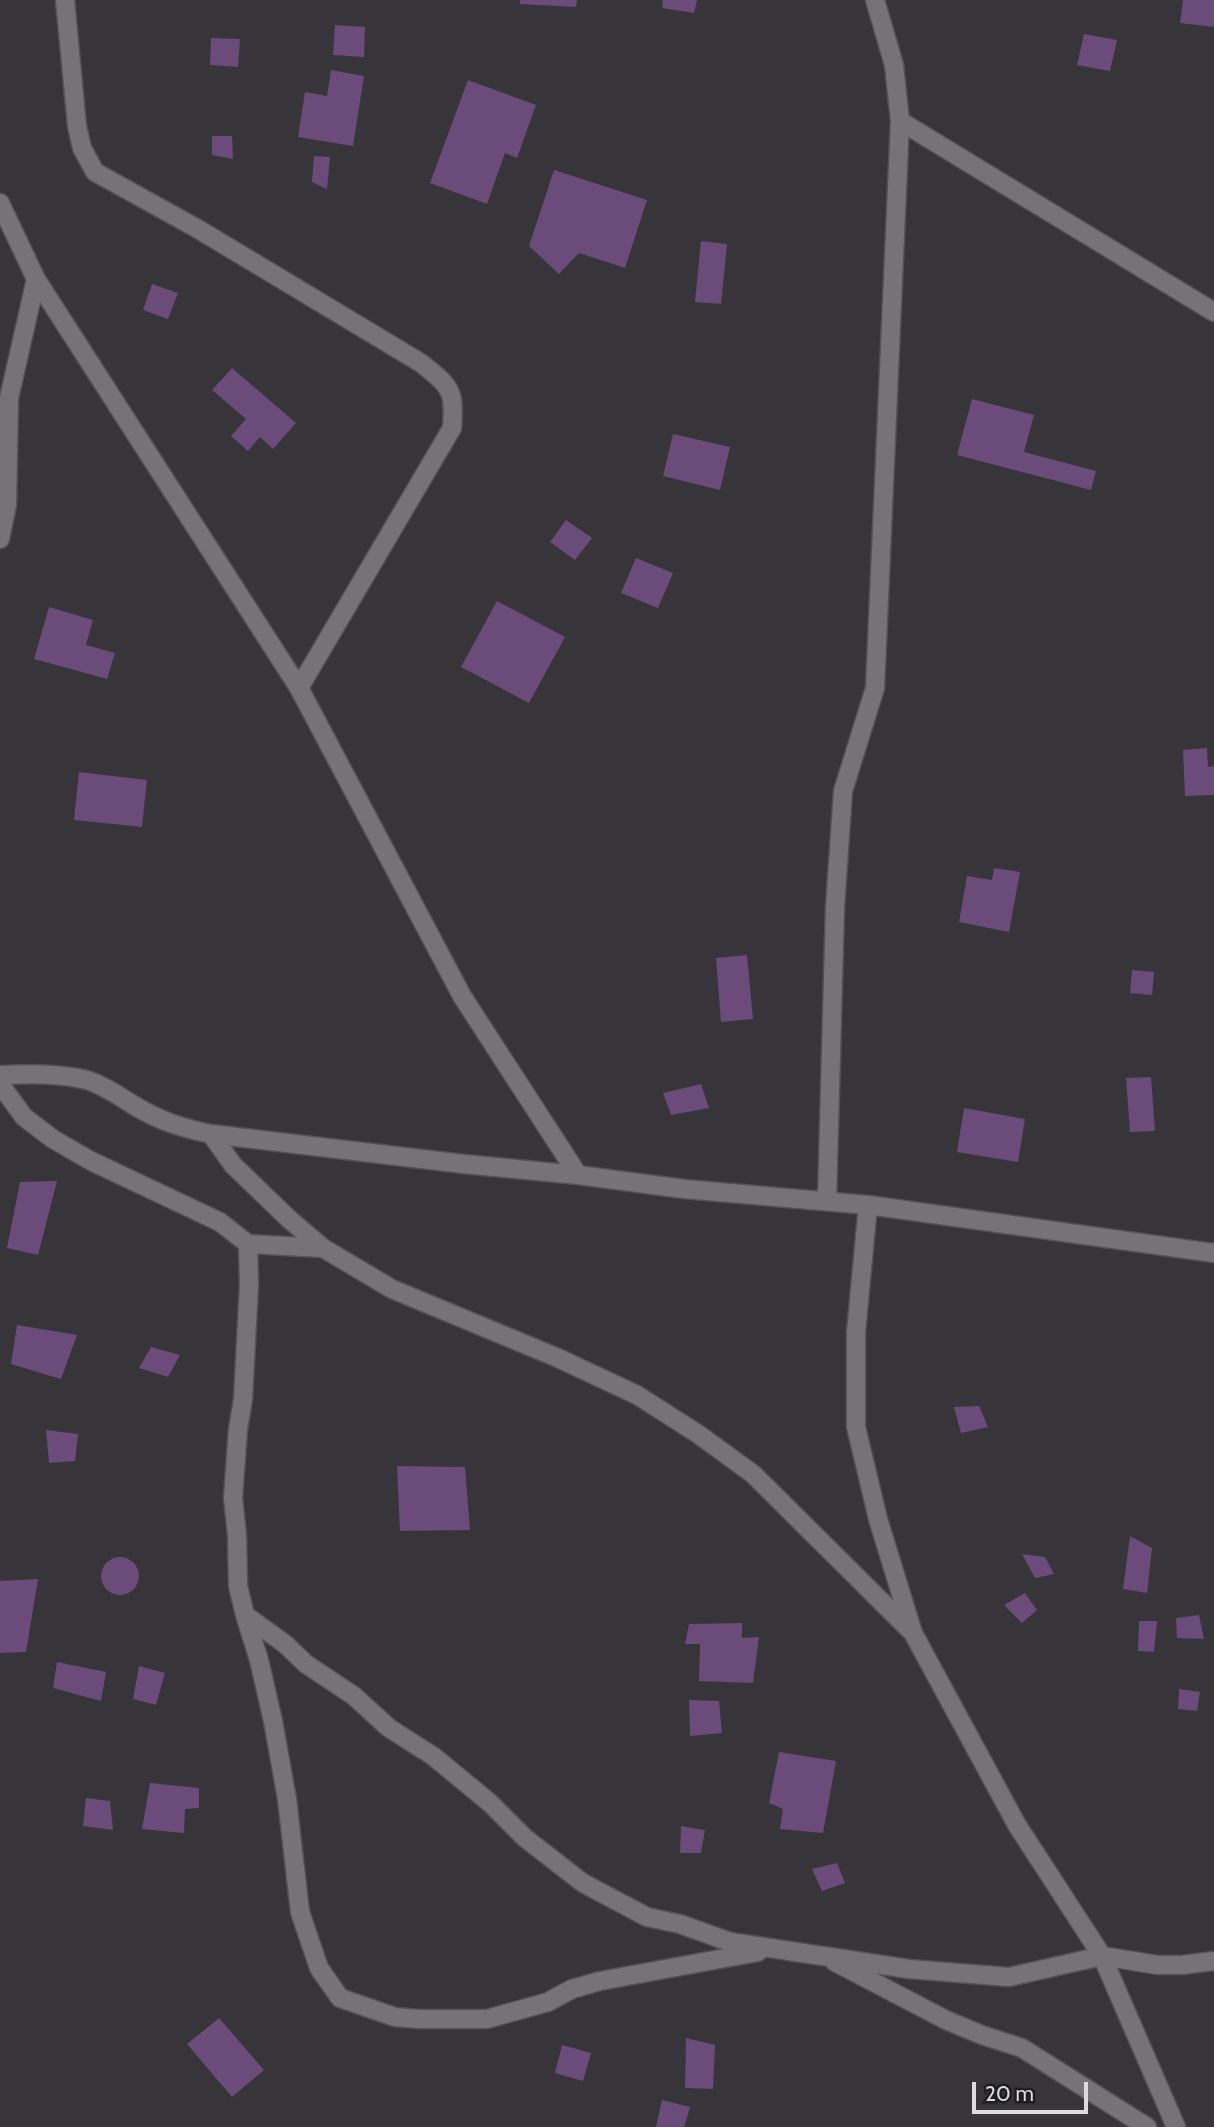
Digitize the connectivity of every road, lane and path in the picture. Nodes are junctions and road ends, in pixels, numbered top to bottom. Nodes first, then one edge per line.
1 (65, 0) edge
2 (875, 0) edge
3 (901, 121) junction
4 (0, 203) edge
5 (36, 279) junction
6 (1214, 312) edge
7 (0, 539) edge
8 (299, 688) junction
9 (0, 1075) edge
10 (0, 1084) edge
11 (211, 1134) junction
12 (578, 1175) junction
13 (827, 1200) junction
14 (868, 1205) junction
15 (248, 1244) junction
16 (323, 1248) junction
17 (1214, 1253) edge
18 (245, 1615) junction
19 (913, 1633) junction
20 (776, 1949) junction
21 (1102, 1956) junction
22 (826, 1958) junction
23 (1214, 1961) edge
24 (1147, 2127) edge
25 (1177, 2127) edge

1 - 8 street
2 - 3 street
3 - 6 street
3 - 13 street
4 - 5 street
5 - 7 street
5 - 8 street
8 - 12 street
9 - 11 street
10 - 15 street
11 - 12 street
11 - 16 street
12 - 13 street
13 - 14 street
14 - 17 street
14 - 19 street
15 - 16 street
15 - 18 street
16 - 19 street
18 - 20 street
18 - 20 street
19 - 21 street
20 - 22 street
21 - 22 street
21 - 23 street
21 - 25 street
22 - 24 street

